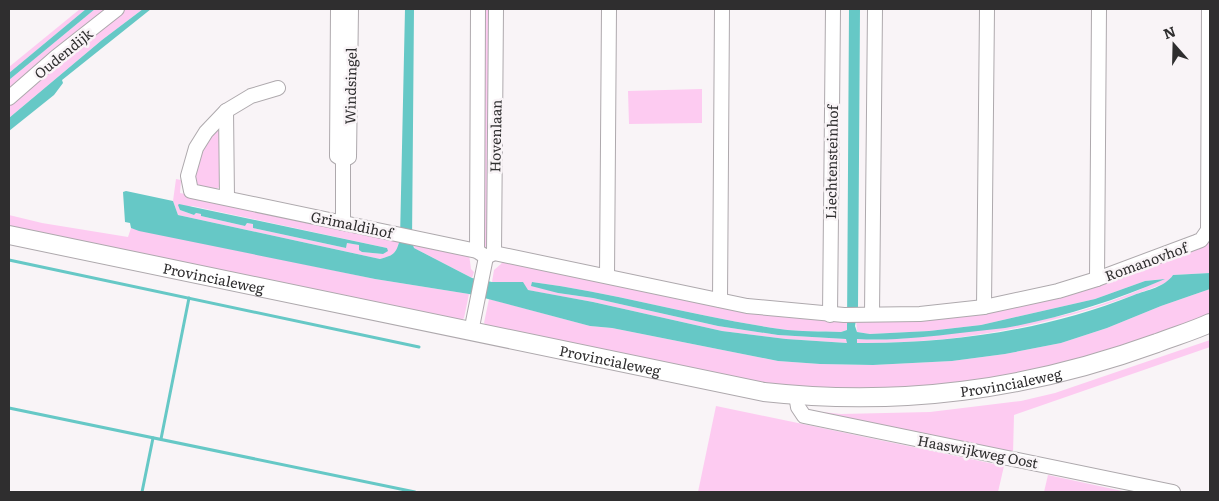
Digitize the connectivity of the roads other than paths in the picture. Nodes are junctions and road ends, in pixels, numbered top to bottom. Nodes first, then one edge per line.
1 (117, 9) edge
2 (338, 9) edge
3 (351, 9) edge
4 (478, 9) edge
5 (496, 9) edge
6 (608, 9) edge
7 (722, 9) edge
8 (833, 9) edge
9 (875, 9) edge
10 (987, 9) edge
11 (1099, 9) edge
12 (1209, 9) edge
13 (278, 88) dead end
14 (9, 98) edge
15 (226, 111) junction
16 (344, 160) junction
17 (227, 198) junction
18 (343, 223) junction
19 (9, 236) edge
20 (485, 254) junction
21 (607, 276) junction
22 (1098, 279) junction
23 (720, 300) junction
24 (984, 307) junction
25 (867, 314) junction
26 (837, 315) junction
27 (1210, 323) edge
28 (473, 326) junction
29 (796, 396) junction
30 (1173, 492) edge

1 - 14 street, Oudendijk
2 - 16 street, Windsingel
3 - 16 street, Windsingel
4 - 20 street, Hovenlaan
5 - 20 street, Hovenlaan
6 - 21 street
7 - 23 street
8 - 26 street, Liechtensteinhof
9 - 25 street
10 - 24 street
11 - 22 street, Romanovhof
12 - 22 street, Romanovhof
13 - 15 street, Grimaldihof
15 - 17 street
15 - 17 street, Grimaldihof
16 - 18 street, Windsingel
17 - 18 street, Grimaldihof
18 - 20 street, Grimaldihof
19 - 28 main road, Provincialeweg
20 - 21 street
20 - 28 street, Hovenlaan
21 - 23 street
22 - 24 street, Romanovhof
23 - 26 street
24 - 25 street, Romanovhof
25 - 26 street, Romanovhof
27 - 29 main road, Provincialeweg
28 - 29 main road, Provincialeweg
29 - 30 street, Haaswijkweg Oost

